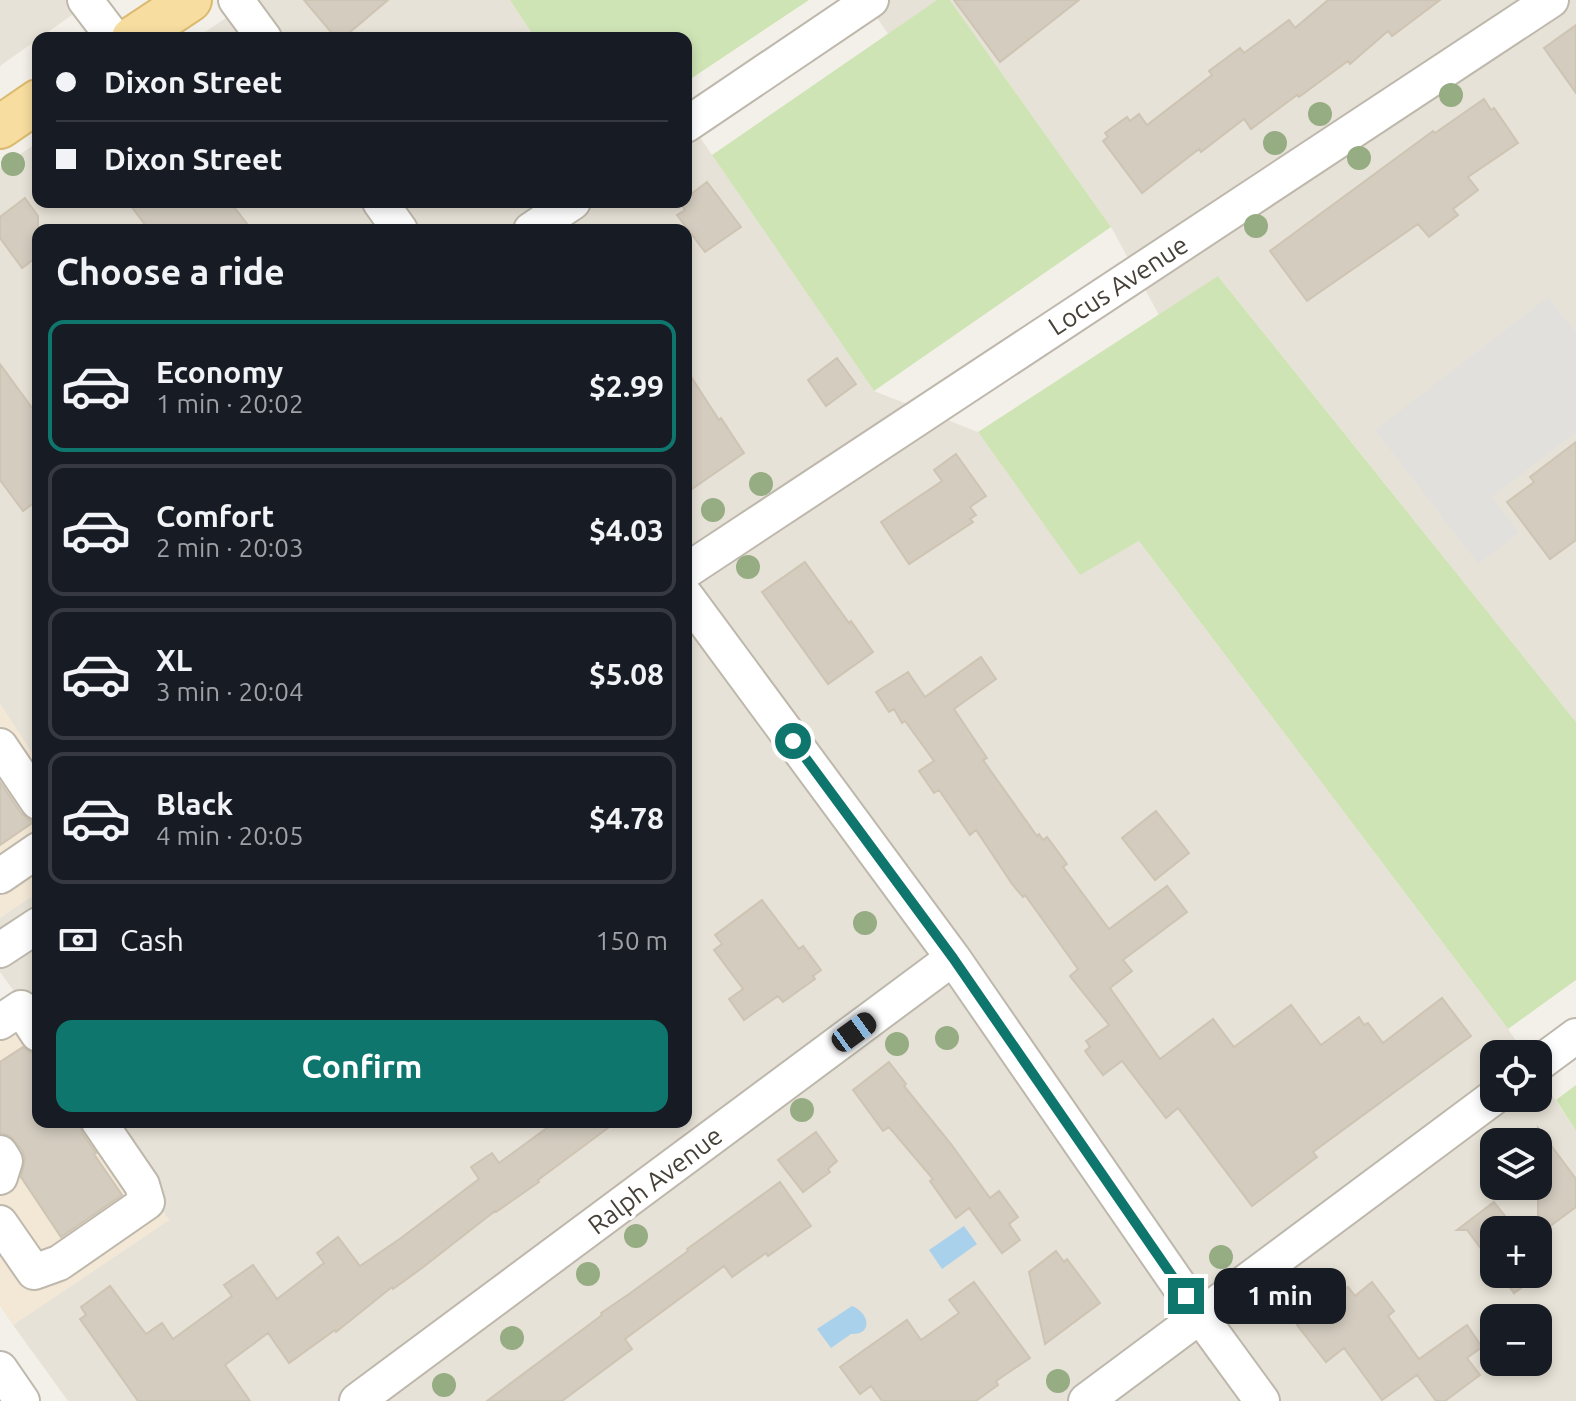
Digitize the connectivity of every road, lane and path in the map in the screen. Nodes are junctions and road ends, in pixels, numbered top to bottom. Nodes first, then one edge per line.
1 (85, 0) edge
2 (236, 0) edge
3 (871, 0) edge
4 (1551, 0) edge
5 (178, 4) edge
6 (109, 32) edge
7 (141, 32) edge
8 (260, 32) edge
9 (32, 105) edge
10 (692, 121) edge
11 (0, 127) edge
12 (564, 208) edge
13 (540, 224) edge
14 (692, 567) edge
15 (692, 604) edge
16 (0, 746) edge
17 (32, 793) edge
18 (32, 854) edge
19 (0, 876) edge
20 (32, 929) edge
21 (0, 950) edge
22 (953, 958) junction
23 (0, 1022) edge
24 (32, 1025) edge
25 (1576, 1036) edge
26 (1552, 1054) edge
27 (1480, 1107) edge
28 (103, 1128) edge
29 (0, 1153) edge
30 (0, 1177) edge
31 (0, 1223) edge
32 (1200, 1316) junction
33 (0, 1369) edge
34 (22, 1401) edge
35 (357, 1401) edge
36 (1086, 1401) edge
37 (1262, 1401) edge

1 - 6 street
2 - 8 street
3 - 10 street
4 - 14 street, Locus Avenue
5 - 7 main road
9 - 11 main road
12 - 13 street
15 - 22 street
16 - 17 street
18 - 19 street
20 - 21 street
22 - 32 street
22 - 35 street, Ralph Avenue
23 - 24 street
25 - 26 street
27 - 32 street
28 - 31 street
29 - 30 street
32 - 36 street
32 - 37 street
33 - 34 street

